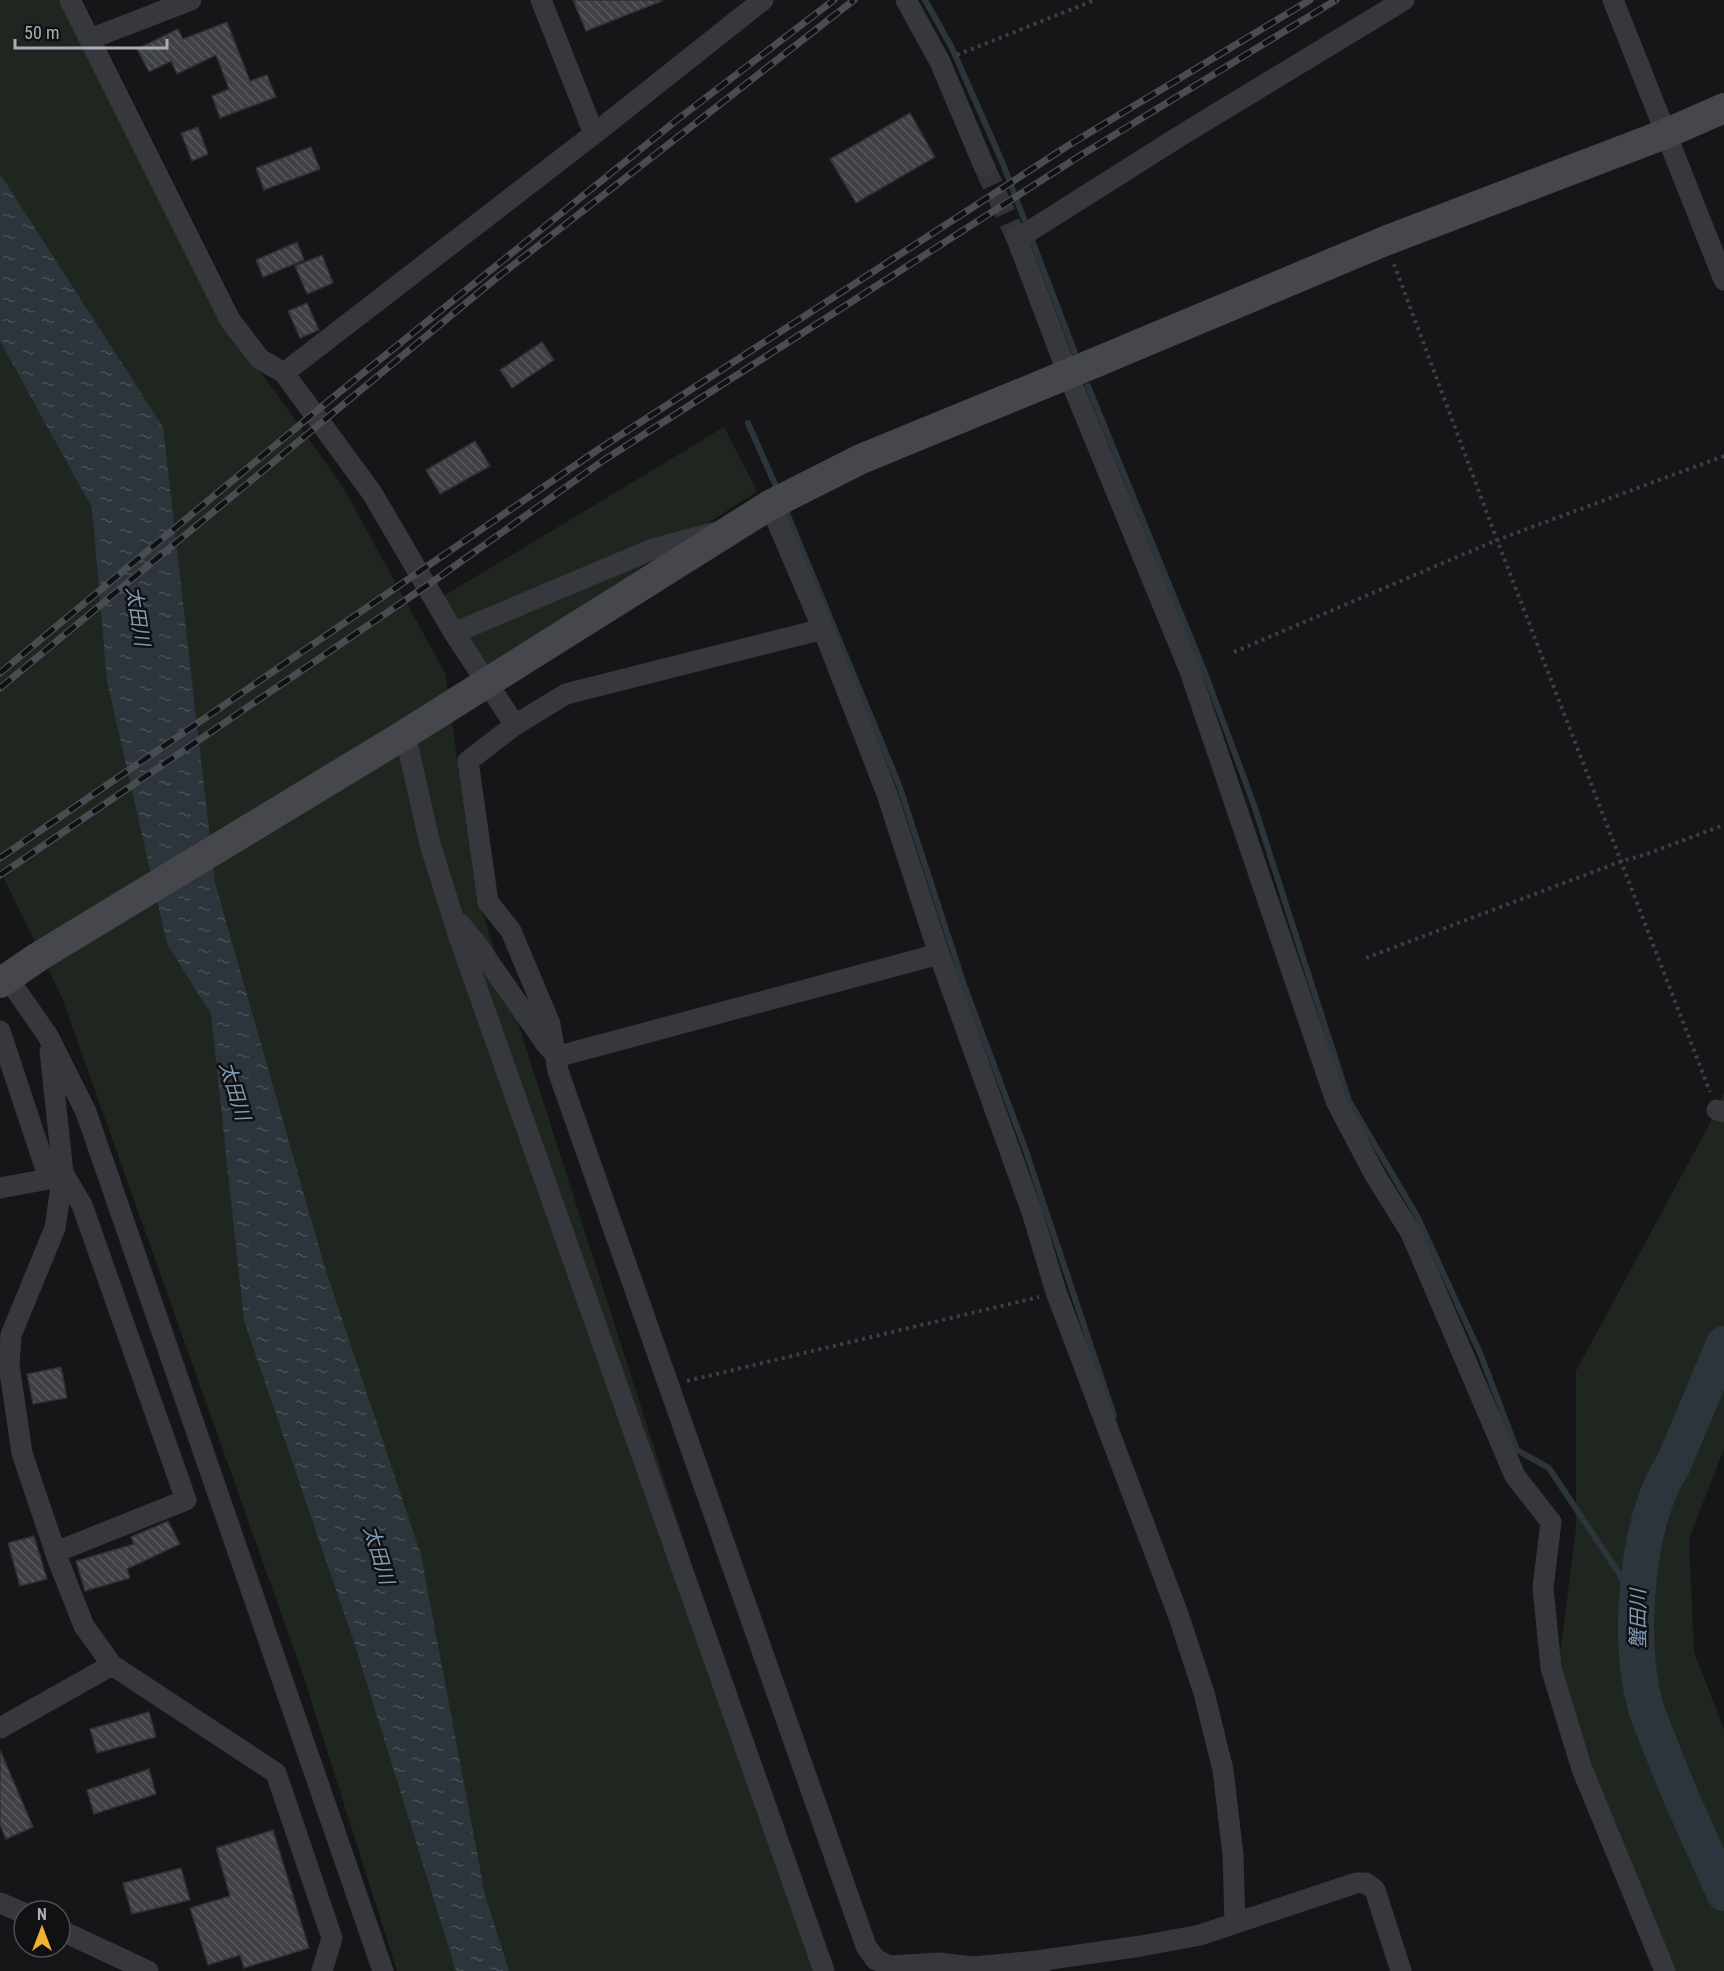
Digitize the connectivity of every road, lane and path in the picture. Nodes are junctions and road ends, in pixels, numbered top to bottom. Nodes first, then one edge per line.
1 (70, 0) edge
2 (191, 0) edge
3 (541, 0) edge
4 (763, 0) edge
5 (906, 0) edge
6 (1095, 0) edge
7 (1404, 0) edge
8 (1613, 0) edge
9 (90, 39) junction
10 (960, 54) dead end
11 (1724, 108) edge
12 (594, 134) junction
13 (1665, 134) junction
14 (984, 166) tunnel mouth
15 (1385, 241) junction
16 (1724, 280) edge
17 (284, 373) junction
18 (1068, 374) junction
19 (1724, 456) edge
20 (770, 505) junction
21 (726, 533) junction
22 (1497, 540) junction
23 (823, 629) junction
24 (454, 633) junction
25 (1234, 652) dead end
26 (515, 725) junction
27 (402, 736) junction
28 (1724, 825) edge
29 (1622, 861) junction
30 (452, 915) junction
31 (939, 954) junction
32 (1366, 958) dead end
33 (4, 980) edge
34 (0, 1031) edge
35 (48, 1036) junction
36 (555, 1054) junction
37 (1720, 1111) edge
38 (56, 1176) junction
39 (0, 1188) edge
40 (1056, 1292) junction
41 (5, 1336) edge
42 (669, 1386) junction
43 (56, 1552) junction
44 (112, 1665) junction
45 (0, 1728) edge
46 (1235, 1922) junction
47 (72, 1936) edge
48 (128, 1965) edge
49 (1038, 1966) edge
50 (148, 1971) edge
51 (322, 1971) edge
52 (383, 1971) edge
53 (824, 1971) edge
54 (1401, 1971) edge
55 (1665, 1971) edge

1 - 9 street
2 - 9 street
3 - 12 street
4 - 12 street
5 - 14 street
6 - 10 path
7 - 18 street
8 - 13 street
9 - 17 street
11 - 13 street
12 - 17 street
13 - 15 street
13 - 16 street
15 - 18 street
15 - 22 path
17 - 24 street
18 - 20 street
18 - 55 street
19 - 22 path
20 - 21 street
20 - 23 street
21 - 24 street
21 - 27 street
22 - 25 path
22 - 29 path
23 - 26 street
23 - 31 street
24 - 26 street
26 - 36 street
27 - 30 street
27 - 33 street
28 - 29 path
29 - 32 path
29 - 37 path
30 - 36 street
30 - 53 street
31 - 36 street
31 - 40 street
33 - 35 street
34 - 38 street
35 - 38 street
35 - 52 street
36 - 42 street
38 - 39 street
38 - 41 street
38 - 43 street
40 - 42 path
40 - 46 street
41 - 43 street
42 - 49 street
43 - 44 street
44 - 45 street
44 - 51 street
46 - 49 street
46 - 54 street
47 - 48 street
48 - 50 street

